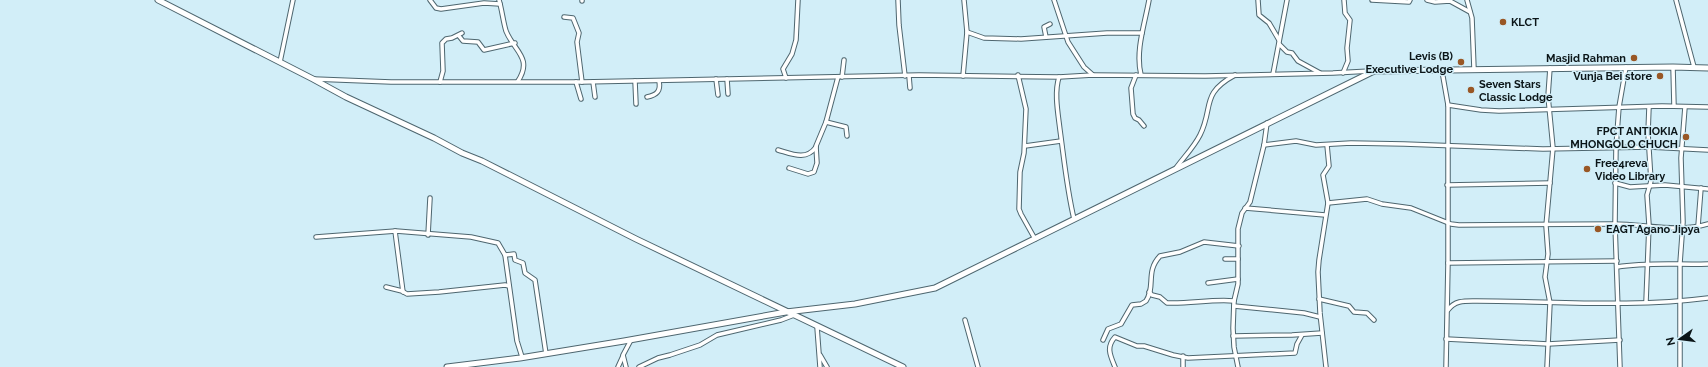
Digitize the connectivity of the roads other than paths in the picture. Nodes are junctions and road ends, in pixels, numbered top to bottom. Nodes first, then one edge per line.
1 (158, 0) edge
2 (293, 0) edge
3 (430, 0) edge
4 (798, 0) edge
5 (898, 0) edge
6 (964, 0) edge
7 (1054, 0) edge
8 (1149, 0) edge
9 (1258, 0) edge
10 (1288, 0) edge
11 (1344, 0) edge
12 (1372, 0) edge
13 (1410, 0) edge
14 (1428, 0) edge
15 (1467, 0) edge
16 (1676, 0) edge
17 (499, 2) edge
18 (1470, 12) junction
19 (564, 17) dead end
20 (1050, 24) dead end
21 (967, 32) junction
22 (1142, 34) junction
23 (1065, 36) junction
24 (1046, 37) junction
25 (1279, 42) junction
26 (515, 43) junction
27 (844, 60) dead end
28 (280, 62) junction
29 (1673, 67) junction
30 (1694, 67) junction
31 (1550, 68) junction
32 (1626, 68) junction
33 (1708, 68) edge
34 (1474, 69) junction
35 (1442, 70) junction
36 (1374, 71) junction
37 (1343, 73) junction
38 (1236, 74) junction
39 (1273, 74) junction
40 (1321, 74) junction
41 (1018, 75) junction
42 (1093, 75) junction
43 (1136, 75) junction
44 (1141, 75) junction
45 (907, 76) junction
46 (963, 76) junction
47 (840, 77) junction
48 (1059, 77) junction
49 (786, 78) junction
50 (313, 79) junction
51 (716, 79) junction
52 (727, 79) junction
53 (518, 81) junction
54 (635, 81) junction
55 (659, 81) junction
56 (440, 82) junction
57 (576, 82) junction
58 (582, 82) junction
59 (593, 82) junction
60 (910, 88) dead end
61 (728, 94) dead end
62 (718, 95) dead end
63 (647, 96) dead end
64 (595, 97) dead end
65 (581, 99) dead end
66 (636, 104) dead end
67 (1448, 105) junction
68 (1674, 106) junction
69 (1619, 107) junction
70 (1649, 107) junction
71 (1685, 107) junction
72 (1708, 107) edge
73 (1549, 110) junction
74 (826, 122) junction
75 (1267, 123) junction
76 (1144, 126) dead end
77 (847, 136) dead end
78 (1061, 141) junction
79 (1264, 145) junction
80 (1328, 145) junction
81 (1447, 145) junction
82 (816, 146) junction
83 (1024, 146) junction
84 (1616, 147) junction
85 (1649, 147) junction
86 (1552, 148) junction
87 (778, 150) dead end
88 (1682, 150) junction
89 (1708, 150) edge
90 (789, 168) dead end
91 (1175, 169) junction
92 (1550, 183) junction
93 (1615, 183) junction
94 (1447, 185) junction
95 (1649, 186) junction
96 (1682, 187) junction
97 (1701, 188) junction
98 (1708, 189) edge
99 (430, 198) dead end
100 (1328, 203) junction
101 (1245, 208) junction
102 (1325, 215) junction
103 (1074, 219) junction
104 (1448, 222) junction
105 (1615, 224) junction
106 (1708, 224) edge
107 (1648, 225) junction
108 (1546, 226) junction
109 (1698, 226) junction
110 (1682, 227) junction
111 (395, 231) junction
112 (428, 235) junction
113 (316, 237) dead end
114 (1035, 239) junction
115 (1239, 246) junction
116 (505, 255) junction
117 (1225, 259) dead end
118 (1238, 259) junction
119 (1617, 261) junction
120 (1448, 263) junction
121 (1547, 263) junction
122 (1680, 263) junction
123 (1647, 264) junction
124 (1708, 264) edge
125 (1617, 267) junction
126 (1238, 279) junction
127 (1208, 283) dead end
128 (508, 286) junction
129 (386, 287) dead end
130 (403, 292) junction
131 (1149, 292) junction
132 (1708, 298) edge
133 (1319, 299) junction
134 (1234, 301) junction
135 (1646, 302) junction
136 (1680, 302) junction
137 (1550, 303) junction
138 (1618, 303) junction
139 (1234, 306) junction
140 (1447, 311) junction
141 (786, 312) junction
142 (794, 315) junction
143 (1320, 316) junction
144 (965, 320) dead end
145 (1374, 320) dead end
146 (817, 327) junction
147 (1322, 333) junction
148 (1302, 335) junction
149 (1233, 336) junction
150 (1446, 339) junction
151 (631, 340) junction
152 (1103, 340) dead end
153 (1620, 340) junction
154 (1548, 344) junction
155 (546, 354) junction
156 (623, 354) junction
157 (820, 354) junction
158 (1235, 355) junction
159 (1183, 356) junction
160 (522, 357) junction
161 (447, 367) edge
162 (618, 367) edge
163 (626, 367) edge
164 (639, 367) edge
165 (820, 367) edge
166 (827, 367) edge
167 (903, 367) edge
168 (978, 367) edge
169 (1115, 367) edge
170 (1183, 367) edge
171 (1238, 367) edge
172 (1326, 367) edge
173 (1446, 367) edge
174 (1547, 367) edge
175 (1620, 367) edge
176 (1680, 367) edge

1 - 28 street
2 - 28 street
3 - 17 street
4 - 49 street
5 - 45 street
6 - 21 street
7 - 23 street
8 - 22 street
9 - 25 street
10 - 25 street
11 - 37 street
12 - 13 street
14 - 18 street
15 - 18 street
16 - 30 street
17 - 26 street
18 - 34 street
19 - 58 street
20 - 24 street
21 - 24 street
21 - 46 street
22 - 23 street
22 - 44 street
23 - 24 street
23 - 42 street
25 - 39 street
25 - 40 street
26 - 53 street
26 - 56 street
27 - 47 street
28 - 50 street
29 - 30 street
29 - 32 street
29 - 68 street
30 - 33 street
31 - 32 street
31 - 34 street
31 - 73 street
32 - 69 street
34 - 35 street
35 - 36 street
35 - 67 street
36 - 37 street
36 - 75 street
37 - 40 street
38 - 39 street
38 - 44 street
38 - 91 street
39 - 40 street
41 - 46 street
41 - 48 street
41 - 83 street
42 - 43 street
42 - 48 street
43 - 44 street
43 - 76 street
45 - 46 street
45 - 47 street
45 - 60 street
47 - 49 street
47 - 74 street
48 - 78 street
49 - 52 street
50 - 56 street
50 - 141 street
51 - 52 street
51 - 55 street
51 - 62 street
52 - 61 street
53 - 56 street
53 - 57 street
54 - 55 street
54 - 59 street
54 - 66 street
55 - 63 street
57 - 58 street
57 - 65 street
58 - 59 street
59 - 64 street
67 - 73 street
67 - 81 street
68 - 70 street
68 - 71 street
69 - 70 street
69 - 73 street
69 - 84 street
70 - 85 street
71 - 72 street
71 - 88 street
73 - 86 street
74 - 77 street
74 - 82 street
75 - 79 street
75 - 91 street
78 - 83 street
78 - 103 street
79 - 80 street
79 - 101 street
80 - 81 street
80 - 100 street
81 - 86 street
81 - 94 street
82 - 87 street
82 - 90 street
83 - 114 street
84 - 85 street
84 - 86 street
84 - 93 street
85 - 88 street
85 - 95 street
86 - 92 street
88 - 89 street
88 - 96 street
91 - 103 street
92 - 94 street
92 - 108 street
93 - 95 street
93 - 105 street
94 - 104 street
95 - 96 street
95 - 107 street
96 - 97 street
96 - 110 street
97 - 98 street
97 - 109 street
99 - 112 street
100 - 102 street
100 - 104 street
101 - 102 street
101 - 115 street
102 - 133 street
103 - 114 street
104 - 108 street
104 - 120 street
105 - 107 street
105 - 108 street
105 - 119 street
106 - 109 street
107 - 110 street
107 - 123 street
108 - 121 street
109 - 110 street
110 - 122 street
111 - 112 street
111 - 113 street
111 - 130 street
112 - 116 street
114 - 141 street
115 - 118 street
115 - 131 street
116 - 128 street
116 - 155 street
117 - 118 street
118 - 126 street
119 - 121 street
119 - 125 street
120 - 121 street
120 - 140 street
121 - 137 street
122 - 123 street
122 - 124 street
122 - 136 street
123 - 125 street
123 - 135 street
125 - 138 street
126 - 127 street
126 - 134 street
128 - 130 street
128 - 160 street
129 - 130 street
131 - 134 street
131 - 152 street
132 - 136 street
133 - 143 street
133 - 145 street
134 - 139 street
135 - 136 street
135 - 138 street
136 - 176 street
137 - 138 street
137 - 140 street
137 - 154 street
138 - 153 street
139 - 143 street
139 - 149 street
140 - 150 street
141 - 142 street
141 - 151 street
142 - 146 street
142 - 164 street
143 - 147 street
144 - 168 street
146 - 157 street
146 - 167 street
147 - 148 street
147 - 172 street
148 - 149 street
148 - 158 street
149 - 158 street
150 - 154 street
150 - 173 street
151 - 155 street
151 - 156 street
153 - 154 street
153 - 175 street
154 - 174 street
155 - 160 street
156 - 162 street
156 - 163 street
157 - 165 street
157 - 166 street
158 - 159 street
158 - 171 street
159 - 169 street
159 - 170 street
160 - 161 street

